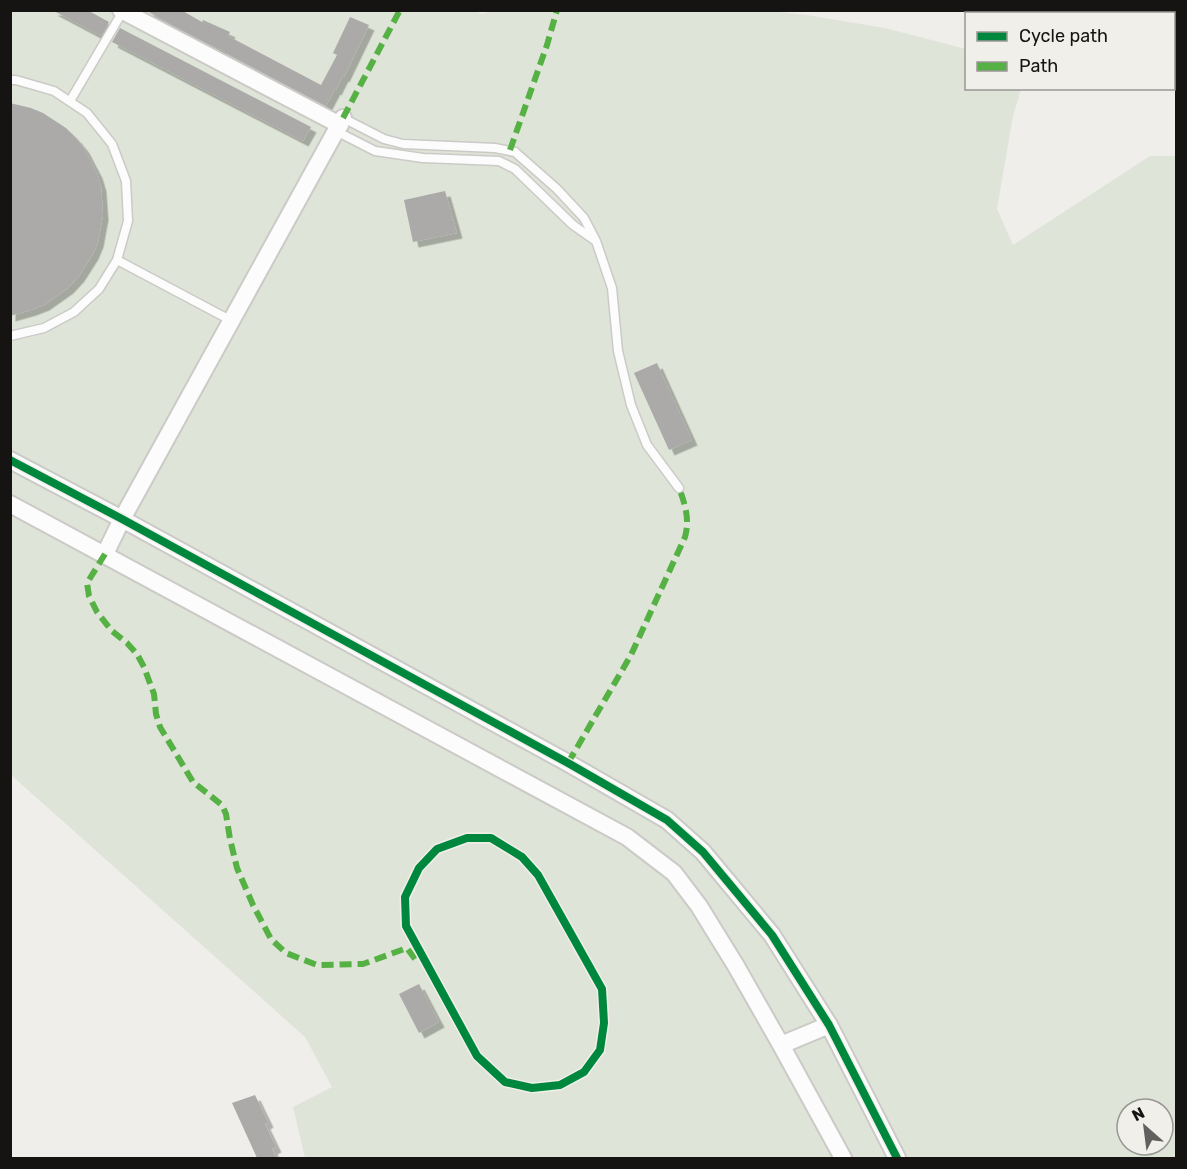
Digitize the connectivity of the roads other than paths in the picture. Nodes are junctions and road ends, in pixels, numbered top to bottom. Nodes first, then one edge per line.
1 (122, 11) edge
2 (10, 80) edge
3 (70, 101) junction
4 (340, 125) junction
5 (596, 241) junction
6 (117, 260) junction
7 (231, 321) junction
8 (10, 336) edge
9 (10, 460) edge
10 (679, 488) dead end
11 (10, 504) edge
12 (122, 519) junction
13 (105, 554) junction
14 (829, 1024) junction
15 (781, 1045) junction
16 (843, 1158) edge
17 (897, 1158) edge

1 - 3 lane
1 - 4 street
2 - 3 lane
3 - 6 lane
4 - 5 lane
4 - 5 lane
4 - 7 street
5 - 10 lane
6 - 7 lane
6 - 8 lane
7 - 12 street
9 - 12 street
11 - 13 street
12 - 13 street
12 - 14 street
13 - 15 street
14 - 15 street
14 - 17 street
15 - 16 street

